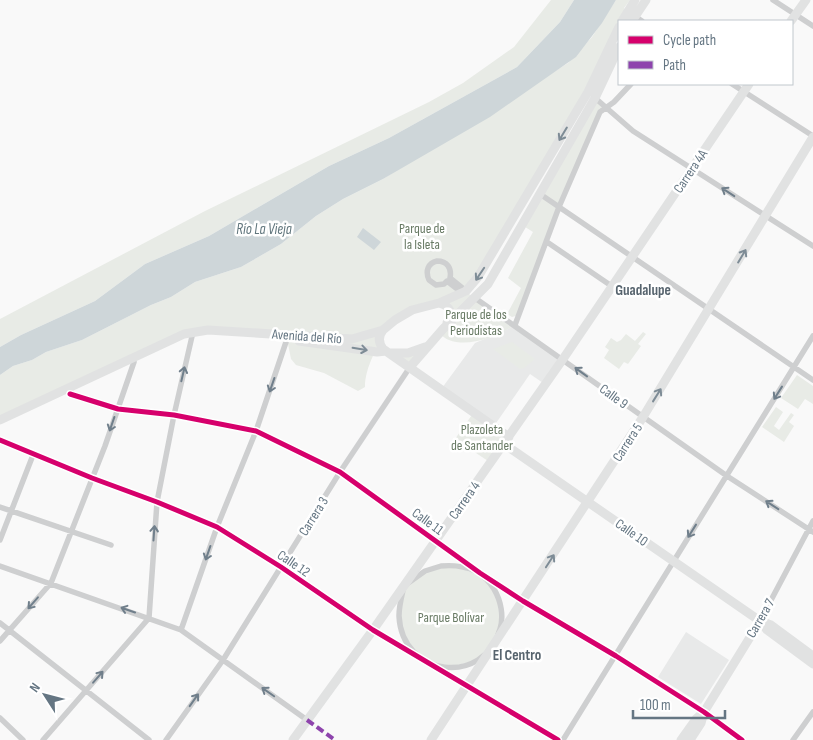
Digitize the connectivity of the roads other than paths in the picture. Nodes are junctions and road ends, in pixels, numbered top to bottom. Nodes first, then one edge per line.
1 (635, 0) edge
2 (646, 0) edge
3 (774, 0) edge
4 (806, 0) edge
5 (634, 17) edge
6 (793, 18) edge
7 (813, 26) edge
8 (618, 30) edge
9 (618, 49) edge
10 (630, 85) edge
11 (746, 88) edge
12 (592, 95) junction
13 (606, 107) junction
14 (813, 136) edge
15 (691, 168) junction
16 (540, 194) junction
17 (559, 207) junction
18 (766, 216) junction
19 (547, 242) junction
20 (813, 246) edge
21 (633, 258) junction
22 (449, 279) junction
23 (613, 287) junction
24 (466, 291) junction
25 (475, 298) junction
26 (439, 302) junction
27 (710, 310) junction
28 (446, 325) junction
29 (515, 325) junction
30 (383, 330) junction
31 (192, 334) junction
32 (813, 336) edge
33 (287, 339) junction
34 (429, 345) joint
35 (388, 352) junction
36 (563, 359) junction
37 (134, 362) junction
38 (410, 367) junction
39 (794, 367) junction
40 (813, 380) edge
41 (70, 394) junction
42 (118, 409) junction
43 (174, 416) junction
44 (644, 417) junction
45 (0, 420) edge
46 (0, 425) edge
47 (256, 431) junction
48 (0, 440) edge
49 (506, 440) junction
50 (33, 454) junction
51 (340, 472) junction
52 (726, 476) junction
53 (92, 478) junction
54 (589, 501) junction
55 (156, 502) junction
56 (0, 507) edge
57 (11, 511) junction
58 (813, 521) edge
59 (217, 527) junction
60 (811, 530) edge
61 (71, 531) junction
62 (0, 540) edge
63 (436, 541) junction
64 (111, 545) dead end
65 (673, 561) junction
66 (0, 566) edge
67 (281, 567) junction
68 (480, 574) junction
69 (51, 583) junction
70 (404, 586) junction
71 (523, 601) junction
72 (149, 618) junction
73 (760, 621) junction
74 (0, 623) edge
75 (9, 630) junction
76 (181, 630) junction
77 (373, 630) junction
78 (0, 641) edge
79 (494, 645) junction
80 (616, 656) junction
81 (813, 656) edge
82 (222, 660) junction
83 (423, 660) junction
84 (813, 664) edge
85 (467, 686) junction
86 (86, 690) junction
87 (704, 712) junction
88 (813, 712) edge
89 (0, 718) edge
90 (308, 720) junction
91 (23, 740) edge
92 (43, 740) edge
93 (149, 740) edge
94 (166, 740) edge
95 (293, 740) edge
96 (431, 740) edge
97 (558, 740) edge
98 (563, 740) edge
99 (682, 740) edge
100 (690, 740) edge
101 (742, 740) edge
102 (793, 740) edge

1 - 5 main road
2 - 5 main road
3 - 6 street
4 - 6 main road
6 - 7 street
8 - 12 main road, Avenida del Río
9 - 12 main road, Avenida del Río
10 - 13 street
11 - 14 street
11 - 15 main road, Carrera 4A
12 - 13 street
12 - 16 main road, Avenida del Río
12 -> 24 main road, Avenida del Río
13 - 15 street
13 - 17 street
14 - 18 main road, Carrera 5
18 -> 15 street
15 - 21 main road, Carrera 4A
16 - 17 street
16 - 25 main road, Avenida del Río
17 - 19 street
17 - 21 street
18 - 20 street
27 -> 18 main road, Carrera 5
19 - 23 street
19 - 29 street
21 - 23 main road, Carrera 4
21 - 27 street
22 - 22 street
22 - 24 street, Calle 9
23 - 36 main road, Carrera 4
24 - 25 main road, Calle 9
24 - 26 main road, Avenida del Río
25 - 28 main road, Avenida del Río
25 - 29 street, Calle 9
26 - 28 main road
26 - 30 main road, Avenida del Río
27 - 39 street
44 -> 27 main road, Carrera 5
28 - 34 main road, Avenida del Río
28 - 35 main road, Avenida del Río
29 - 36 street, Calle 9
30 - 31 main road, Avenida del Río
30 - 35 main road
31 - 33 main road, Avenida del Río
31 - 37 main road, Avenida del Río
43 -> 31 street
31 - 45 main road, Avenida del Río
32 - 39 street
33 -> 35 main road, Avenida del Río
33 -> 47 street
34 - 38 main road, Carrera 3
35 - 38 main road, Calle 10
44 -> 36 street, Calle 9
36 - 49 main road, Carrera 4
37 - 41 main road, Avenida del Río
37 - 42 street
38 - 49 main road, Calle 10
38 - 51 street, Carrera 3
39 - 40 street
39 -> 52 street
41 - 42 street, Calle 11
41 - 46 main road, Avenida del Río
42 - 43 street, Calle 11
42 -> 53 street
43 - 47 street, Calle 11
43 - 55 street
44 - 52 street, Calle 9
44 - 54 main road, Carrera 5
47 - 51 street, Calle 11
47 - 59 street
48 - 50 street, Calle 12
49 - 54 main road, Calle 10
49 - 63 main road, Carrera 4
50 - 53 street, Calle 12
50 - 57 street
51 - 63 street, Calle 11
51 - 67 street, Carrera 3
60 -> 52 street, Calle 9
52 -> 65 street
53 - 55 street, Calle 12
53 - 61 street
54 - 65 main road, Calle 10
71 -> 54 main road, Carrera 5
55 - 59 street, Calle 12
72 -> 55 street
56 - 57 street
57 - 61 street
57 - 62 street
58 - 60 street, Carrera 7
59 - 67 street, Calle 12
59 -> 76 street
60 - 73 street, Carrera 7
61 - 64 street
61 - 69 street
63 - 68 street, Calle 11
63 - 70 main road, Carrera 4
65 - 73 main road, Calle 10
65 - 80 street
66 - 69 street
67 - 77 street, Calle 12
67 - 82 street, Carrera 3
68 - 70 street
68 - 71 street, Calle 11
68 - 79 street
72 -> 69 street
69 -> 75 street
70 - 77 main road, Carrera 4
70 - 83 street
71 - 79 main road, Carrera 5
71 - 80 street, Calle 11
72 - 76 street
86 -> 72 street
73 - 81 main road, Calle 10
73 - 84 main road, Calle 10
73 - 87 main road, Carrera 7
74 - 75 street
75 - 78 street
75 - 86 street
76 - 82 street
77 - 83 street, Calle 12
77 - 90 main road, Carrera 4
79 - 83 street
79 - 85 main road, Carrera 5
80 - 87 street, Calle 11
80 - 98 street
90 -> 82 street
94 -> 82 street, Carrera 3
83 - 85 street, Calle 12
85 - 96 main road, Carrera 5
85 - 97 street, Calle 12
86 - 92 street
86 - 93 street
87 - 99 main road, Carrera 7
87 - 100 main road, Carrera 7
87 - 101 street, Calle 11
88 - 102 street
89 - 91 street
90 - 95 main road, Carrera 4

